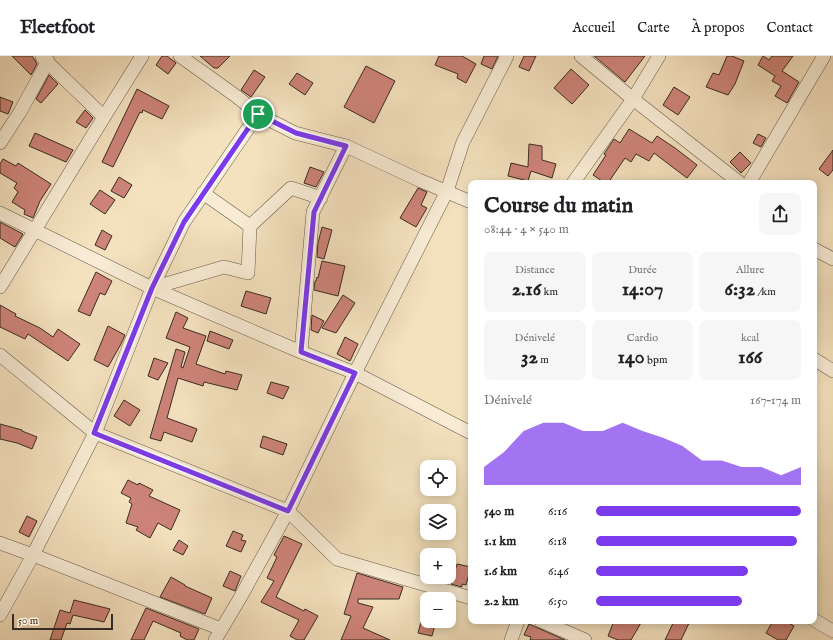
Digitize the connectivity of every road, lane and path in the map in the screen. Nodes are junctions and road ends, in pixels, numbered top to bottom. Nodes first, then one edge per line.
1 (142, 56) edge
2 (180, 56) edge
3 (506, 56) edge
4 (581, 56) edge
5 (659, 56) edge
6 (824, 56) edge
7 (44, 59) edge
8 (633, 99) junction
9 (258, 114) junction
10 (104, 116) junction
11 (0, 143) edge
12 (346, 146) junction
13 (575, 180) edge
14 (736, 180) edge
15 (751, 180) edge
16 (447, 192) junction
17 (203, 193) junction
18 (321, 198) junction
19 (468, 201) edge
20 (0, 213) edge
21 (250, 226) junction
22 (34, 230) junction
23 (817, 251) edge
24 (833, 259) edge
25 (0, 287) edge
26 (152, 288) junction
27 (301, 352) junction
28 (0, 355) edge
29 (817, 361) edge
30 (833, 371) edge
31 (355, 373) junction
32 (468, 432) edge
33 (94, 433) junction
34 (288, 511) junction
35 (0, 543) edge
36 (33, 554) junction
37 (468, 597) edge
38 (0, 615) edge
39 (817, 622) edge
40 (517, 624) edge
41 (548, 624) edge
42 (833, 631) edge
43 (218, 637) edge
44 (511, 640) edge
45 (585, 640) edge

1 - 10 street
2 - 9 street
3 - 16 street
4 - 8 street
5 - 8 street
6 - 15 street
7 - 10 street
7 - 11 street
8 - 13 street
8 - 14 street
9 - 12 street
9 - 17 street
10 - 22 street
12 - 16 street
12 - 18 street
16 - 19 street
16 - 31 street
17 - 21 street
17 - 26 street
18 - 21 street
18 - 27 street
20 - 22 street
21 - 26 street
22 - 25 street
22 - 26 street
23 - 24 street
26 - 27 street
26 - 33 street
27 - 31 street
28 - 33 street
29 - 30 street
31 - 32 street
31 - 34 street
33 - 34 street
33 - 36 street
34 - 37 street
34 - 43 street
35 - 36 street
36 - 38 street
36 - 43 street
39 - 42 street
40 - 44 street
41 - 45 street

